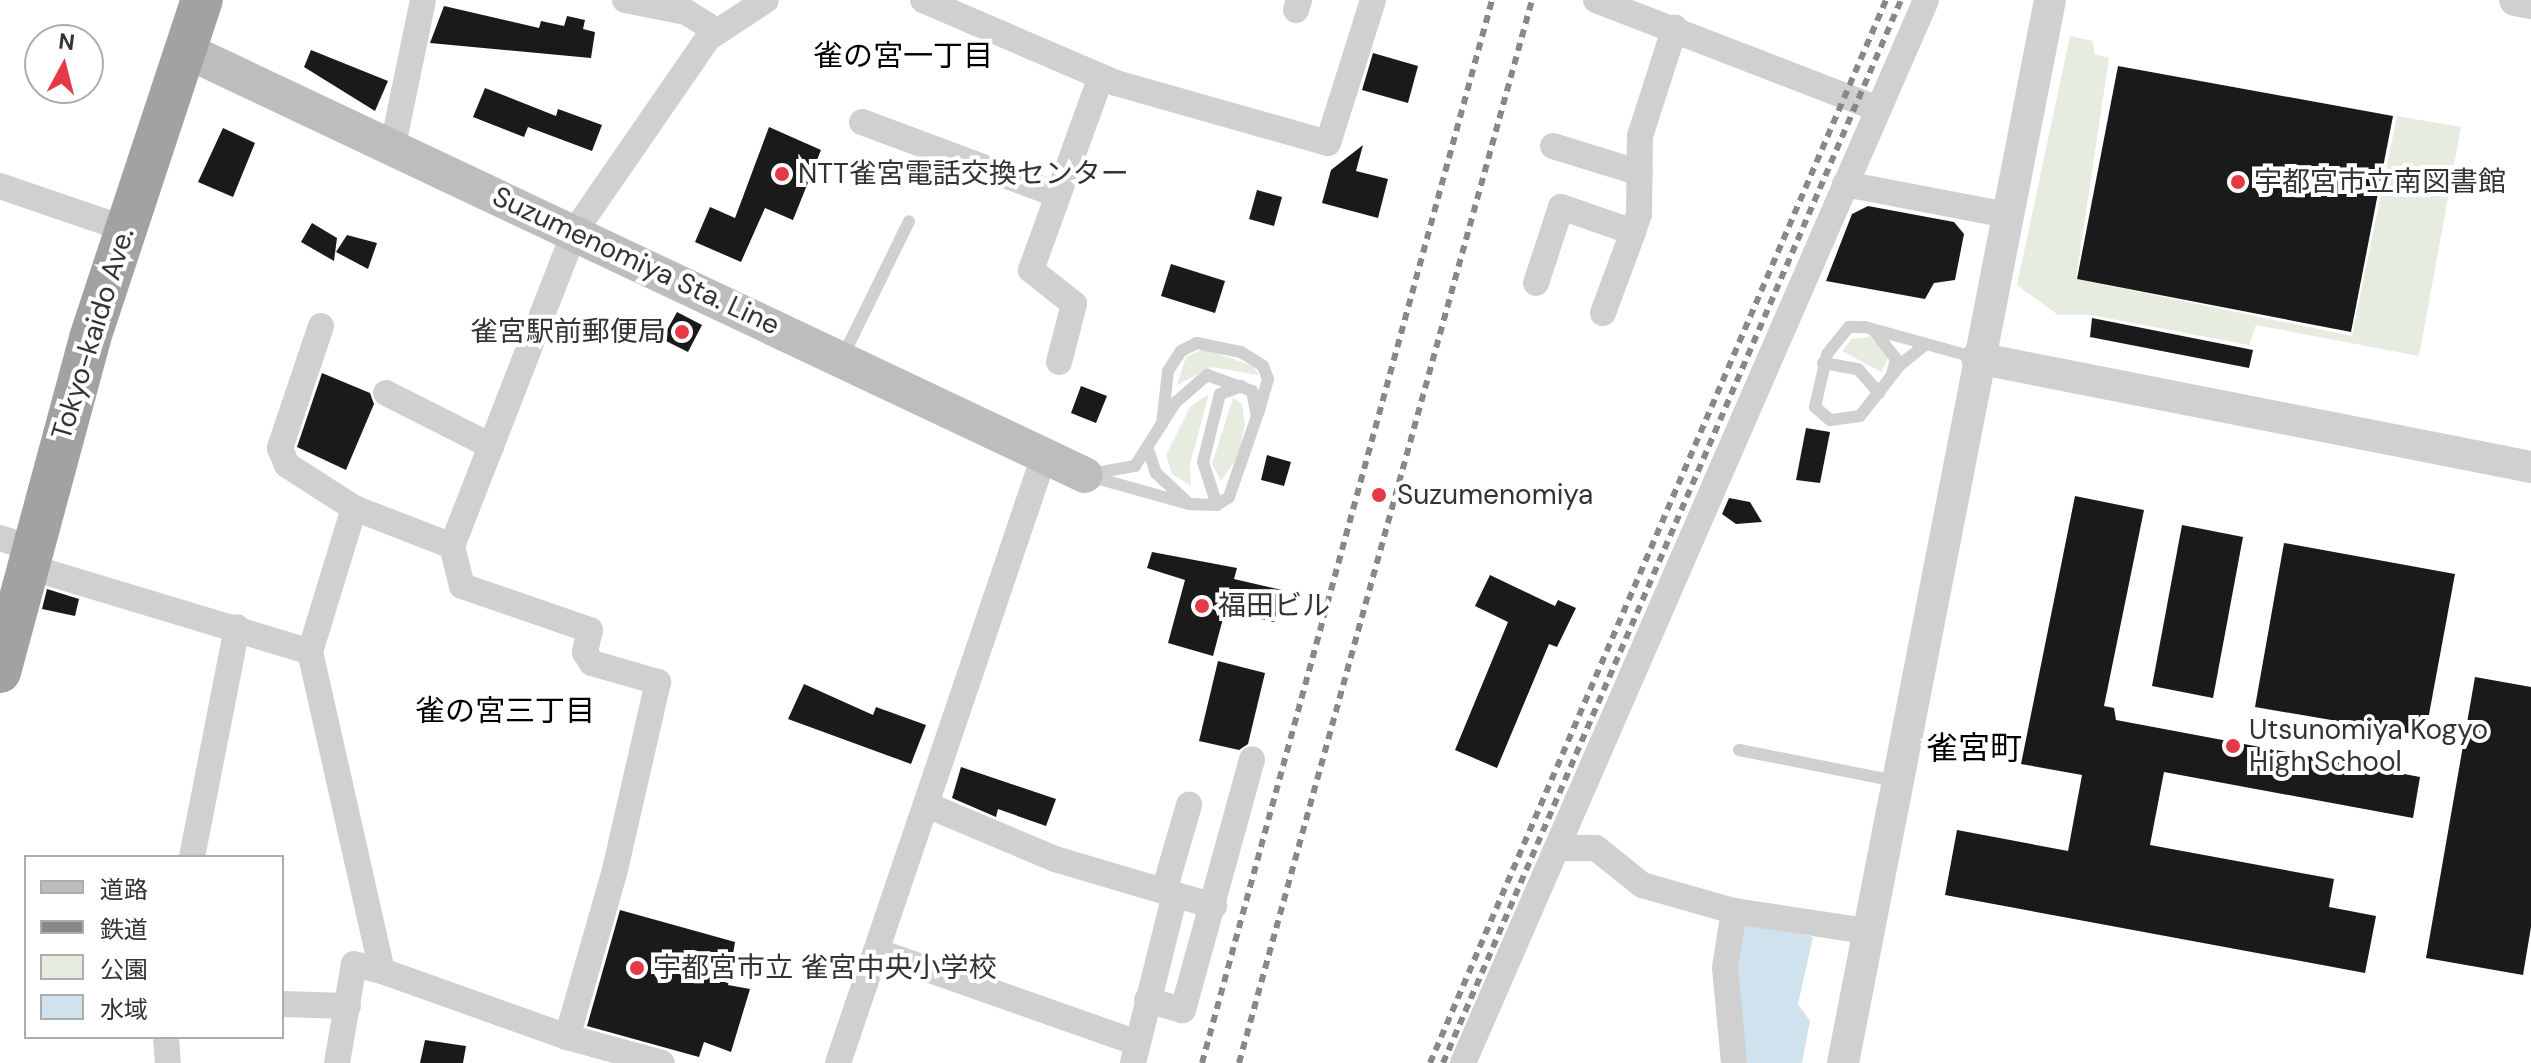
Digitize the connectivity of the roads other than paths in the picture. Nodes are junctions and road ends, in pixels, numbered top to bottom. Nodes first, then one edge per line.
1 (202, 0) edge
2 (423, 0) edge
3 (628, 0) edge
4 (766, 0) edge
5 (923, 0) edge
6 (1373, 0) edge
7 (1596, 0) edge
8 (1926, 0) edge
9 (2050, 0) edge
10 (2515, 0) edge
11 (2531, 3) edge
12 (1662, 16) edge
13 (717, 31) junction
14 (185, 50) junction
15 (1101, 77) junction
16 (1879, 109) junction
17 (862, 122) dead end
18 (393, 145) junction
19 (1553, 146) dead end
20 (1640, 173) junction
21 (1845, 184) junction
22 (0, 186) edge
23 (1058, 195) junction
24 (2007, 215) junction
25 (909, 221) dead end
26 (123, 228) junction
27 (575, 231) junction
28 (1633, 232) junction
29 (1536, 283) dead end
30 (1603, 313) dead end
31 (321, 326) dead end
32 (1865, 327) junction
33 (1926, 344) junction
34 (1977, 358) junction
35 (841, 359) junction
36 (1059, 362) dead end
37 (1823, 363) junction
38 (1892, 375) junction
39 (1242, 386) junction
40 (386, 393) dead end
41 (1879, 393) junction
42 (1257, 416) junction
43 (1162, 427) junction
44 (491, 446) junction
45 (1149, 452) junction
46 (1044, 456) junction
47 (2531, 467) edge
48 (1085, 475) junction
49 (1189, 504) junction
50 (1217, 505) junction
51 (354, 508) junction
52 (452, 546) junction
53 (19, 551) edge
54 (237, 627) junction
55 (310, 652) junction
56 (0, 672) edge
57 (1739, 750) dead end
58 (1252, 759) dead end
59 (1896, 781) junction
60 (927, 805) junction
61 (1189, 805) dead end
62 (1558, 848) junction
63 (192, 855) edge
64 (1170, 893) junction
65 (1214, 906) junction
66 (1734, 911) junction
67 (1867, 931) junction
68 (876, 951) junction
69 (382, 971) junction
70 (1147, 1000) junction
71 (284, 1004) edge
72 (348, 1006) junction
73 (567, 1037) junction
74 (166, 1039) edge
75 (1135, 1053) edge
76 (168, 1063) edge
77 (337, 1063) edge
78 (662, 1063) edge
79 (838, 1063) edge
80 (1463, 1063) edge
81 (1734, 1063) edge
82 (1843, 1063) edge

1 - 14 highway, Tokyo-kaido Ave.
2 - 18 street
3 - 13 street
4 - 13 street
5 - 15 street
6 - 15 street
7 - 12 street
8 - 16 street
9 - 24 street
10 - 11 street
12 - 16 street
12 - 20 street
13 - 27 street
14 - 18 main road, Suzumenomiya Sta. Line
14 - 26 highway, Tokyo-kaido Ave.
15 - 23 street
16 - 21 street
17 - 23 street
18 - 27 main road, Suzumenomiya Sta. Line
19 - 20 street
20 - 28 street
21 - 24 street
21 - 62 street
22 - 26 street
23 - 36 street
24 - 34 street
25 - 35 lane
26 - 53 highway, Tokyo-kaido Ave.
27 - 35 main road, Suzumenomiya Sta. Line
27 - 44 street
28 - 29 street
28 - 30 street
31 - 51 street
32 - 33 lane
32 - 37 lane
32 - 38 lane
33 - 34 lane
33 - 38 lane
34 - 47 street
34 - 59 street
35 - 46 main road, Suzumenomiya Sta. Line
37 - 41 lane
37 - 41 lane
38 - 41 lane
39 - 42 lane
39 - 43 lane
39 - 50 lane
40 - 44 street
42 - 43 lane
42 - 50 lane
43 - 45 lane
44 - 52 street
45 - 48 lane
45 - 49 lane
46 - 48 main road, Suzumenomiya Sta. Line
46 - 60 street
48 - 49 lane
49 - 50 lane
51 - 52 street
51 - 55 street
52 - 73 street
53 - 54 street
53 - 56 highway, Tokyo-kaido Ave.
54 - 55 street
54 - 63 street
55 - 69 street
57 - 59 lane
58 - 65 street
59 - 67 street
60 - 64 street
60 - 68 street
61 - 64 street
62 - 66 street
62 - 80 street
64 - 65 street
64 - 70 street
65 - 70 street
66 - 67 street
66 - 81 street
67 - 82 street
68 - 75 street
68 - 79 street
69 - 72 street
69 - 73 street
70 - 75 street
71 - 72 street
72 - 77 street
73 - 78 street
74 - 76 street

